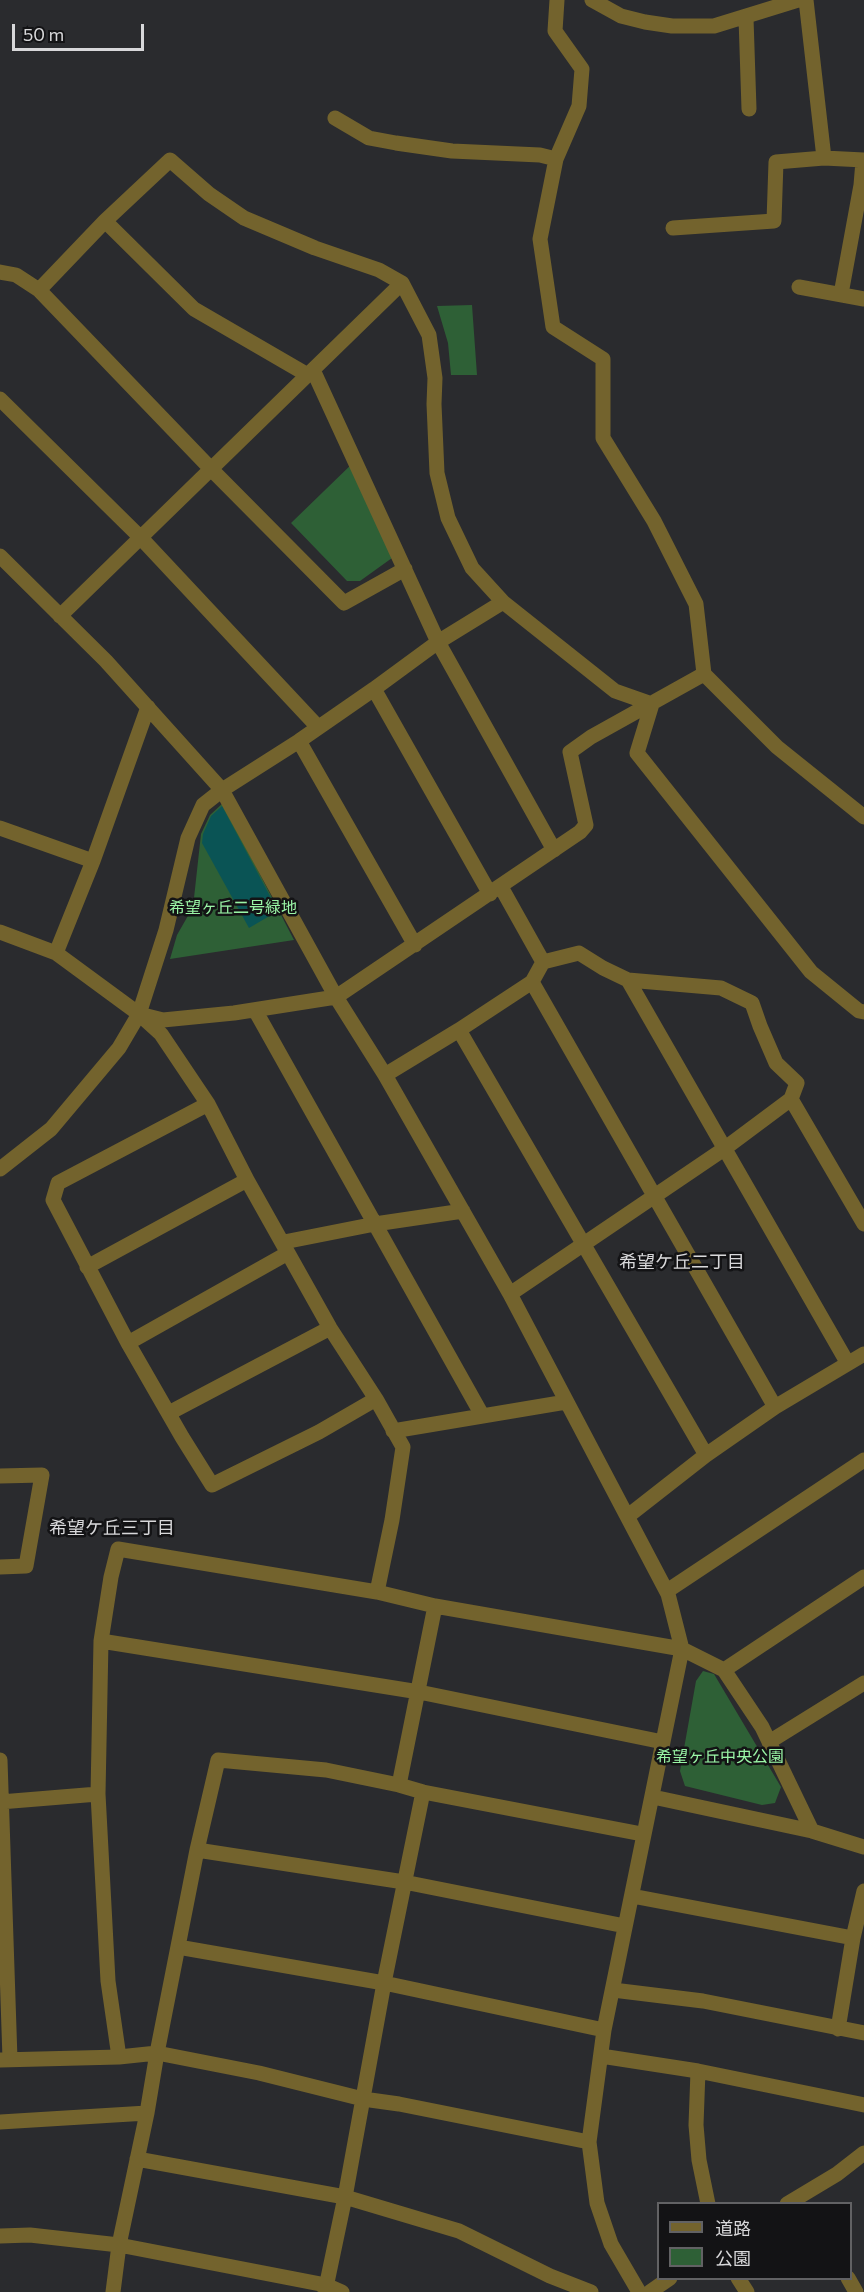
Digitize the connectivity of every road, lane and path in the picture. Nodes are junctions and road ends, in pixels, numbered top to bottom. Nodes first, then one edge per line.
1 (557, 0) edge
2 (592, 0) edge
3 (806, 0) edge
4 (790, 1) edge
5 (746, 18) junction
6 (749, 110) dead end
7 (335, 118) dead end
8 (824, 158) junction
9 (556, 159) junction
10 (863, 160) edge
11 (862, 185) edge
12 (105, 221) junction
13 (673, 228) dead end
14 (0, 272) edge
15 (402, 283) junction
16 (799, 287) dead end
17 (39, 290) junction
18 (841, 294) junction
19 (864, 299) edge
20 (309, 372) junction
21 (0, 399) edge
22 (212, 470) junction
23 (141, 538) junction
24 (0, 556) edge
25 (405, 569) junction
26 (502, 602) junction
27 (60, 616) junction
28 (438, 642) junction
29 (704, 674) junction
30 (375, 689) junction
31 (652, 704) junction
32 (148, 707) junction
33 (317, 726) junction
34 (299, 741) junction
35 (222, 790) junction
36 (864, 817) edge
37 (0, 828) edge
38 (554, 850) junction
39 (93, 861) junction
40 (495, 890) junction
41 (0, 932) edge
42 (415, 945) junction
43 (56, 952) junction
44 (543, 962) junction
45 (628, 980) junction
46 (532, 982) junction
47 (336, 997) junction
48 (255, 1010) junction
49 (864, 1012) edge
50 (139, 1014) junction
51 (459, 1030) junction
52 (385, 1075) junction
53 (791, 1099) junction
54 (208, 1104) junction
55 (724, 1149) junction
56 (0, 1169) edge
57 (247, 1180) junction
58 (654, 1196) junction
59 (463, 1211) junction
60 (375, 1224) junction
61 (864, 1224) edge
62 (584, 1243) junction
63 (286, 1248) junction
64 (87, 1267) junction
65 (510, 1294) junction
66 (330, 1328) junction
67 (128, 1343) junction
68 (864, 1354) edge
69 (847, 1362) junction
70 (376, 1399) junction
71 (567, 1402) junction
72 (775, 1407) junction
73 (169, 1413) junction
74 (482, 1415) junction
75 (393, 1431) junction
76 (706, 1455) junction
77 (864, 1460) edge
78 (0, 1476) edge
79 (628, 1516) junction
80 (0, 1568) edge
81 (864, 1577) edge
82 (667, 1591) junction
83 (377, 1592) junction
84 (435, 1606) junction
85 (101, 1641) junction
86 (682, 1649) junction
87 (724, 1670) junction
88 (864, 1683) edge
89 (419, 1692) junction
90 (663, 1742) junction
91 (769, 1742) junction
92 (0, 1760) edge
93 (399, 1785) junction
94 (423, 1792) junction
95 (98, 1794) junction
96 (653, 1797) junction
97 (1, 1802) edge
98 (812, 1831) junction
99 (642, 1834) junction
100 (864, 1847) edge
101 (197, 1850) junction
102 (404, 1882) junction
103 (864, 1891) edge
104 (632, 1896) junction
105 (2, 1925) edge
106 (625, 1926) junction
107 (853, 1938) junction
108 (178, 1947) junction
109 (384, 1983) junction
110 (613, 1990) junction
111 (838, 2029) junction
112 (604, 2030) junction
113 (864, 2033) edge
114 (157, 2053) junction
115 (601, 2056) junction
116 (119, 2057) junction
117 (5, 2060) edge
118 (698, 2071) junction
119 (363, 2099) junction
120 (864, 2105) edge
121 (147, 2113) junction
122 (0, 2122) edge
123 (589, 2142) junction
124 (864, 2153) edge
125 (137, 2159) junction
126 (345, 2197) junction
127 (708, 2202) edge
128 (794, 2202) edge
129 (0, 2236) edge
130 (119, 2245) junction
131 (667, 2280) edge
132 (325, 2289) edge
133 (113, 2292) edge
134 (342, 2292) edge
135 (591, 2292) edge
136 (639, 2292) edge
137 (650, 2292) edge

1 - 9 street
2 - 5 street
3 - 8 street
4 - 5 street
5 - 6 street
7 - 9 street
8 - 10 street
8 - 13 street
9 - 29 street
10 - 11 street
11 - 18 street
12 - 15 street
12 - 17 street
12 - 20 street
14 - 17 street
15 - 20 street
15 - 26 street
16 - 18 street
17 - 22 street
18 - 19 street
20 - 22 street
20 - 25 street
21 - 23 street
22 - 23 street
22 - 25 street
23 - 27 street
23 - 33 street
24 - 27 street
25 - 28 street
26 - 28 street
26 - 31 street
27 - 32 street
28 - 30 street
28 - 38 street
29 - 31 street
29 - 36 street
30 - 33 street
30 - 40 street
31 - 38 street
31 - 49 street
32 - 35 street
32 - 39 street
33 - 34 street
34 - 35 street
34 - 42 street
35 - 47 street
35 - 50 street
37 - 39 street
38 - 40 street
39 - 43 street
40 - 42 street
40 - 44 street
41 - 43 street
42 - 47 street
43 - 50 street
44 - 45 street
44 - 46 street
45 - 53 street
45 - 55 street
46 - 51 street
46 - 58 street
47 - 48 street
47 - 52 street
48 - 50 street
48 - 60 street
50 - 54 street
50 - 56 street
51 - 52 street
51 - 62 street
52 - 59 street
53 - 55 street
53 - 61 street
54 - 57 street
54 - 64 street
55 - 58 street
55 - 69 street
57 - 63 street
57 - 64 street
58 - 62 street
58 - 72 street
59 - 60 street
59 - 65 street
60 - 63 street
60 - 74 street
62 - 65 street
62 - 76 street
63 - 66 street
63 - 67 street
64 - 67 street
65 - 71 street
66 - 70 street
66 - 73 street
67 - 73 street
68 - 69 street
69 - 72 street
70 - 73 street
70 - 75 street
71 - 74 street
71 - 79 street
72 - 76 street
74 - 75 street
75 - 83 street
76 - 79 street
77 - 82 street
78 - 80 street
79 - 82 street
81 - 87 street
82 - 86 street
83 - 84 street
83 - 85 street
84 - 86 street
84 - 89 street
85 - 89 street
85 - 95 street
86 - 87 street
86 - 90 street
87 - 91 street
88 - 91 street
89 - 90 street
89 - 93 street
90 - 96 street
91 - 98 street
92 - 97 street
93 - 94 street
93 - 101 street
94 - 99 street
94 - 102 street
95 - 97 street
95 - 116 street
96 - 98 street
96 - 99 street
97 - 105 street
98 - 100 street
99 - 104 street
101 - 102 street
101 - 108 street
102 - 106 street
102 - 109 street
103 - 107 street
104 - 106 street
104 - 107 street
105 - 117 street
106 - 110 street
107 - 111 street
108 - 109 street
108 - 114 street
109 - 112 street
109 - 119 street
110 - 111 street
110 - 112 street
111 - 113 street
112 - 115 street
114 - 116 street
114 - 119 street
114 - 121 street
115 - 118 street
115 - 123 street
116 - 117 street
118 - 120 street
118 - 127 street
119 - 123 street
119 - 126 street
121 - 122 street
121 - 125 street
123 - 136 street
124 - 128 street
125 - 126 street
125 - 130 street
126 - 132 street
126 - 135 street
129 - 130 street
130 - 132 street
130 - 133 street
131 - 137 street
132 - 134 street

